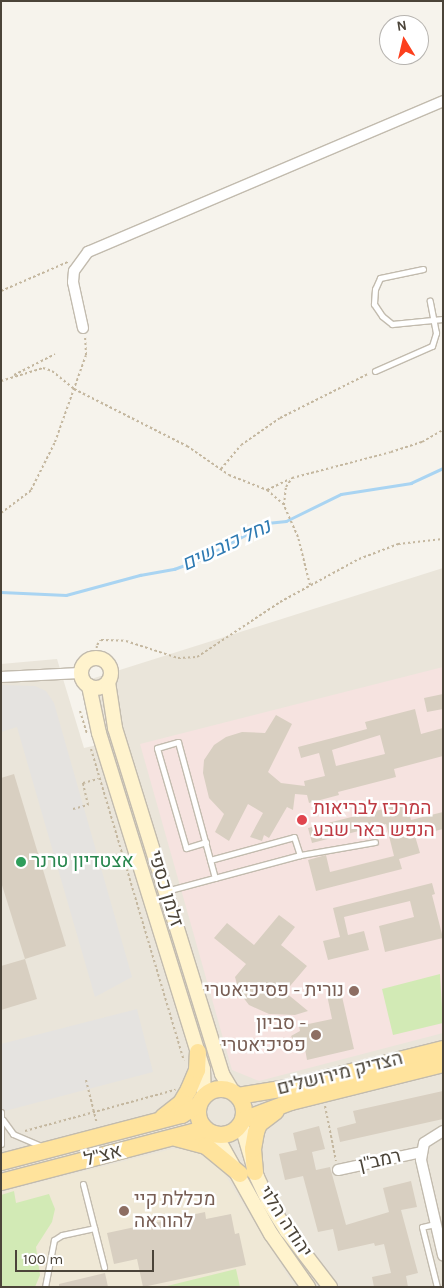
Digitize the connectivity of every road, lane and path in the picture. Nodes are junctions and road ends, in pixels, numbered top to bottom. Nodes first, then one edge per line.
1 (443, 101) edge
2 (88, 252) junction
3 (423, 269) dead end
4 (1, 291) edge
5 (430, 301) dead end
6 (443, 319) edge
7 (434, 320) junction
8 (83, 328) joint
9 (56, 354) dead end
10 (375, 371) joint
11 (2, 382) edge
12 (74, 389) junction
13 (443, 430) edge
14 (221, 470) junction
15 (292, 478) junction
16 (267, 490) junction
17 (284, 505) junction
18 (1, 513) edge
19 (443, 539) edge
20 (310, 585) junction
21 (96, 658) junction
22 (80, 673) junction
23 (1, 677) edge
24 (108, 682) junction
25 (89, 686) junction
26 (80, 711) dead end
27 (106, 776) junction
28 (73, 809) dead end
29 (206, 842) junction
30 (375, 842) dead end
31 (300, 855) junction
32 (210, 860) junction
33 (215, 878) junction
34 (166, 891) junction
35 (443, 1048) edge
36 (198, 1052) joint
37 (443, 1064) edge
38 (186, 1067) dead end
39 (86, 1080) dead end
40 (235, 1094) junction
41 (322, 1094) junction
42 (197, 1097) junction
43 (291, 1102) junction
44 (94, 1111) junction
45 (1, 1112) edge
46 (4, 1120) junction
47 (242, 1122) junction
48 (443, 1131) edge
49 (210, 1132) junction
50 (13, 1134) junction
51 (100, 1136) junction
52 (174, 1138) junction
53 (1, 1144) edge
54 (50, 1149) junction
55 (421, 1152) junction
56 (1, 1162) edge
57 (338, 1170) joint
58 (248, 1173) junction
59 (1, 1182) edge
60 (83, 1184) dead end
61 (436, 1224) junction
62 (94, 1228) junction
63 (443, 1255) edge
64 (104, 1267) dead end
65 (45, 1287) edge
66 (308, 1287) edge
67 (330, 1287) edge
68 (437, 1287) edge

1 - 2 street
2 - 4 path
2 - 8 street
3 - 7 lane
5 - 7 lane
6 - 7 lane
7 - 10 lane
8 - 12 path
9 - 11 path
10 - 14 path
11 - 12 path
12 - 14 path
12 - 18 path
13 - 15 path
14 - 16 path
15 - 16 path
15 - 17 path
16 - 17 path
17 - 20 path
19 - 20 path
20 - 21 path
21 - 22 street
21 - 24 street
22 - 23 street
22 - 25 street
24 - 25 street
24 - 34 street, זלמן כספי
25 - 27 street, זלמן כספי
26 - 27 path
27 - 28 path
27 - 36 street, זלמן כספי
27 - 38 path
29 - 29 lane
29 - 32 lane
30 - 31 lane
31 - 32 lane
31 - 33 lane
32 - 33 lane
33 - 34 lane
34 - 40 street, זלמן כספי
35 - 40 main road, הצדיק מירושלים
36 - 42 main road
37 - 41 main road, הצדיק מירושלים
39 - 44 path
40 - 42 main road
40 - 47 main road
41 - 43 main road, הצדיק מירושלים
41 - 57 path
42 - 44 path
42 - 49 main road
42 - 51 main road, אצ"ל
43 - 47 main road, הצדיק מירושלים
43 - 58 main road
44 - 50 path
44 - 51 path
45 - 46 lane
46 - 50 lane
46 - 53 lane
47 - 49 main road
47 - 58 street, יהודה הלוי
48 - 55 street, רמב"ן
49 - 52 main road, אצ"ל
49 - 58 street, יהודה הלוי
50 - 54 lane
51 - 54 main road, אצ"ל
52 - 58 main road
52 - 59 main road, אצ"ל
54 - 56 main road, אצ"ל
55 - 57 street, רמב"ן
55 - 61 street, רמב"ן
58 - 66 street, יהודה הלוי
58 - 67 street, יהודה הלוי
60 - 62 lane
61 - 63 street, רמב"ן
61 - 68 lane
62 - 64 lane
62 - 65 lane

